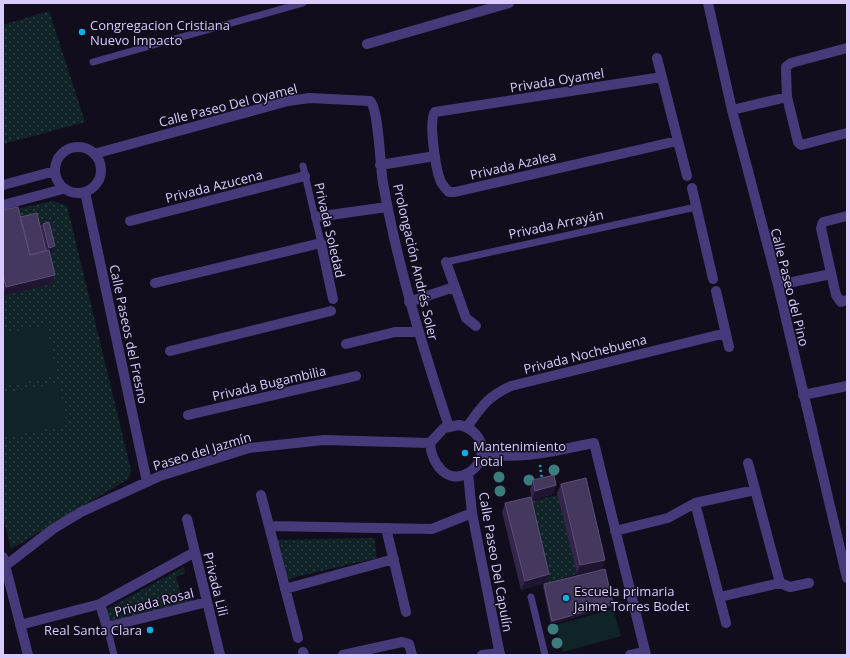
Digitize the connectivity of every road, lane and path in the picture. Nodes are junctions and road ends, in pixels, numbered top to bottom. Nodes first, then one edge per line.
1 (303, 3) edge
2 (509, 3) edge
3 (708, 3) edge
4 (367, 44) dead end
5 (847, 48) edge
6 (657, 58) dead end
7 (93, 62) dead end
8 (662, 77) junction
9 (787, 97) junction
10 (370, 101) joint
11 (732, 110) junction
12 (847, 133) edge
13 (677, 141) junction
14 (94, 154) junction
15 (435, 156) junction
16 (380, 165) junction
17 (55, 171) junction
18 (304, 171) joint
19 (687, 176) dead end
20 (3, 185) edge
21 (692, 188) dead end
22 (63, 189) junction
23 (85, 192) junction
24 (3, 205) edge
25 (387, 207) junction
26 (696, 207) junction
27 (847, 216) edge
28 (316, 218) junction
29 (130, 221) dead end
30 (321, 243) junction
31 (446, 262) joint
32 (831, 274) junction
33 (712, 275) dead end
34 (155, 283) dead end
35 (778, 285) junction
36 (454, 287) junction
37 (716, 291) dead end
38 (333, 299) dead end
39 (847, 300) edge
40 (409, 302) junction
41 (331, 311) dead end
42 (476, 326) dead end
43 (417, 332) junction
44 (726, 333) junction
45 (346, 344) dead end
46 (729, 347) dead end
47 (170, 351) dead end
48 (356, 376) dead end
49 (847, 386) edge
50 (803, 395) junction
51 (188, 415) dead end
52 (449, 427) junction
53 (467, 427) junction
54 (430, 443) junction
55 (482, 453) junction
56 (538, 453) junction
57 (748, 463) dead end
58 (468, 473) junction
59 (147, 482) junction
60 (543, 484) edge
61 (755, 490) junction
62 (261, 495) dead end
63 (695, 503) junction
64 (472, 513) junction
65 (187, 518) dead end
66 (269, 526) junction
67 (386, 528) junction
68 (615, 531) junction
69 (195, 552) junction
70 (394, 559) junction
71 (4, 564) edge
72 (847, 578) edge
73 (780, 583) junction
74 (809, 583) dead end
75 (285, 589) junction
76 (531, 597) dead end
77 (720, 597) junction
78 (207, 602) junction
79 (100, 604) junction
80 (406, 612) dead end
81 (726, 623) dead end
82 (20, 625) junction
83 (107, 627) junction
84 (298, 638) dead end
85 (645, 653) edge
86 (500, 654) edge
87 (28, 655) edge
88 (114, 655) edge
89 (220, 655) edge
90 (343, 655) edge
91 (412, 655) edge
92 (482, 655) edge
93 (544, 655) edge
94 (630, 655) edge

1 - 7 lane
2 - 4 street
3 - 11 street, Calle Paseo del Pino
5 - 9 street
6 - 8 street
8 - 13 street
8 - 15 street, Privada Oyamel
9 - 11 street
9 - 12 street
10 - 14 street, Calle Paseo Del Oyamel
10 - 16 street, Prolongación Andrés Soler
11 - 35 street, Calle Paseo del Pino
13 - 15 street, Privada Azalea
13 - 19 street
14 - 17 street
14 - 23 street
15 - 16 street
16 - 25 street, Prolongación Andrés Soler
17 - 20 street
17 - 22 street
18 - 28 lane, Privada Soledad
18 - 29 street, Privada Azucena
21 - 26 street
22 - 23 street
22 - 24 street
23 - 59 street, Calle Paseos del Fresno
25 - 28 street
25 - 40 street, Prolongación Andrés Soler
26 - 31 lane, Privada Arrayán
26 - 33 street
27 - 32 street
28 - 30 lane, Privada Soledad
30 - 34 street
30 - 38 street, Privada Soledad
31 - 36 street, Privada Arrayán
32 - 35 street
32 - 39 street
35 - 50 street, Calle Paseo del Pino
36 - 40 street
36 - 42 street, Privada Arrayán
37 - 44 street
40 - 43 street, Prolongación Andrés Soler
41 - 47 street
43 - 45 street
43 - 52 street, Prolongación Andrés Soler
44 - 46 street
44 - 53 street, Privada Nochebuena
48 - 51 street, Privada Bugambilia
49 - 50 street
50 - 72 street, Calle Paseo del Pino
52 - 53 street
52 - 54 street
53 - 55 street
54 - 58 street
54 - 59 street, Paseo del Jazmín
55 - 56 street
55 - 58 street
56 - 60 path
56 - 68 street
57 - 61 street
58 - 64 street, Calle Paseo Del Capulín
59 - 71 street, Paseo del Jazmín
61 - 63 street
61 - 73 street
62 - 66 street
63 - 68 street
63 - 77 street
64 - 67 street
64 - 86 street, Calle Paseo Del Capulín
65 - 69 street, Privada Lili
66 - 67 street
66 - 75 street
67 - 70 street
68 - 85 street
69 - 78 street, Privada Lili
69 - 79 street, Privada Rosal
70 - 75 street
70 - 80 street
71 - 82 street
73 - 74 street
73 - 77 street
75 - 84 street
76 - 93 lane
77 - 81 street
78 - 83 street, Privada Rosal
78 - 89 street, Privada Lili
79 - 82 street, Privada Rosal
79 - 83 street, Privada Rosal
82 - 87 street
83 - 88 lane
85 - 94 street
86 - 92 street
90 - 91 street

